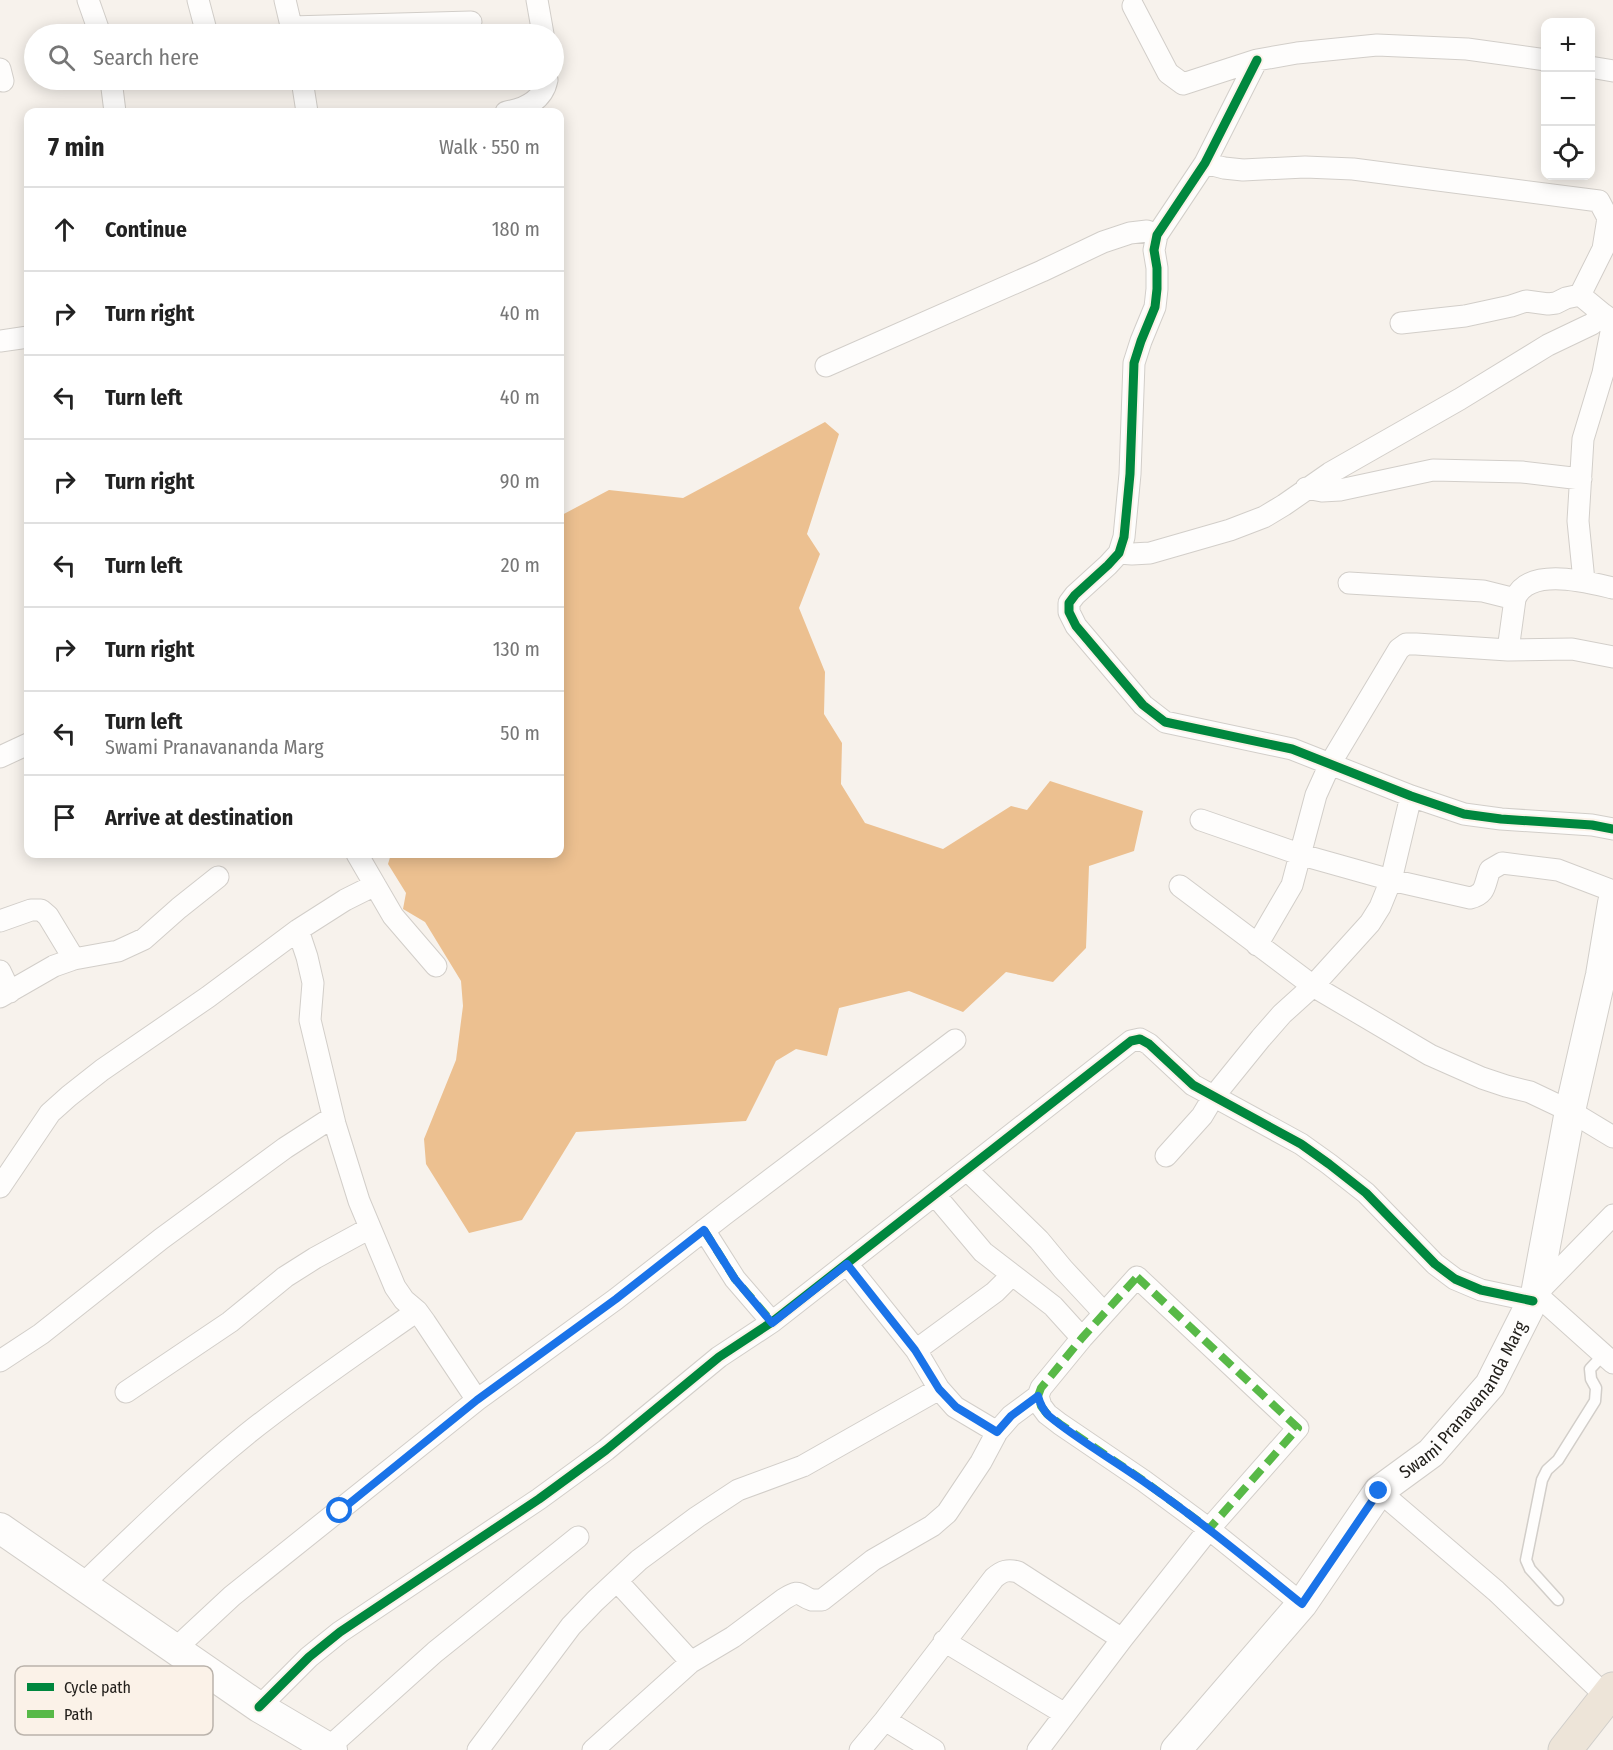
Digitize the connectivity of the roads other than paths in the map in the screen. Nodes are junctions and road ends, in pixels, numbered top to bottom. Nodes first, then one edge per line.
1 (88, 0) edge
2 (198, 0) edge
3 (285, 0) edge
4 (537, 0) edge
5 (1133, 6) dead end
6 (471, 22) dead end
7 (96, 24) edge
8 (204, 24) edge
9 (290, 24) edge
10 (431, 24) edge
11 (541, 24) edge
12 (1541, 59) edge
13 (1257, 60) junction
14 (1595, 68) edge
15 (1613, 71) edge
16 (112, 90) edge
17 (304, 90) edge
18 (543, 90) edge
19 (114, 108) edge
20 (306, 108) edge
21 (524, 108) edge
22 (1205, 163) junction
23 (1610, 218) edge
24 (1157, 235) junction
25 (1580, 295) junction
26 (1603, 314) junction
27 (1401, 323) dead end
28 (24, 338) edge
29 (0, 341) edge
30 (826, 366) dead end
31 (1581, 479) junction
32 (1306, 488) junction
33 (1119, 552) junction
34 (1584, 582) junction
35 (1349, 583) dead end
36 (1613, 588) edge
37 (1515, 598) junction
38 (1508, 650) junction
39 (1613, 657) edge
40 (24, 746) edge
41 (0, 757) edge
42 (1330, 764) junction
43 (1411, 796) junction
44 (1201, 820) dead end
45 (1613, 829) edge
46 (1302, 855) junction
47 (359, 858) edge
48 (218, 877) dead end
49 (1392, 880) junction
50 (375, 885) junction
51 (1180, 886) dead end
52 (1613, 891) edge
53 (1613, 903) edge
54 (0, 921) edge
55 (298, 930) junction
56 (1257, 945) junction
57 (74, 959) junction
58 (436, 966) dead end
59 (0, 971) edge
60 (1607, 976) edge
61 (1312, 986) junction
62 (5, 995) edge
63 (955, 1040) dead end
64 (1214, 1096) junction
65 (1570, 1111) junction
66 (333, 1117) junction
67 (1613, 1137) edge
68 (1166, 1156) dead end
69 (967, 1170) junction
70 (0, 1187) edge
71 (935, 1195) junction
72 (1613, 1215) edge
73 (370, 1228) junction
74 (704, 1230) junction
75 (847, 1264) junction
76 (1012, 1275) junction
77 (1534, 1298) junction
78 (417, 1311) junction
79 (1104, 1313) junction
80 (772, 1323) junction
81 (1082, 1338) junction
82 (915, 1350) junction
83 (1608, 1359) edge
84 (0, 1361) edge
85 (939, 1389) junction
86 (126, 1392) dead end
87 (1038, 1396) junction
88 (477, 1400) junction
89 (997, 1432) junction
90 (1379, 1491) junction
91 (0, 1528) edge
92 (1209, 1529) junction
93 (578, 1537) dead end
94 (617, 1581) junction
95 (82, 1585) junction
96 (1558, 1600) dead end
97 (1302, 1604) junction
98 (1122, 1639) junction
99 (944, 1641) junction
100 (175, 1649) junction
101 (691, 1662) junction
102 (200, 1666) edge
103 (213, 1675) edge
104 (1610, 1693) edge
105 (259, 1707) junction
106 (1065, 1714) junction
107 (885, 1720) junction
108 (330, 1749) edge
109 (478, 1750) edge
110 (593, 1750) edge
111 (860, 1750) edge
112 (934, 1750) edge
113 (1038, 1750) edge
114 (1176, 1750) edge
115 (1565, 1750) edge

1 - 7 street
2 - 8 street
3 - 9 street
4 - 11 street
5 - 13 street
6 - 10 street
12 - 13 street
13 - 22 street
14 - 15 street
16 - 19 street
17 - 20 street
18 - 21 street
22 - 23 street
22 - 24 street
23 - 25 street
24 - 30 street
24 - 33 street
25 - 26 street
25 - 27 street
26 - 31 street
26 - 32 street
28 - 29 street
31 - 32 street
31 - 34 street
32 - 33 street
33 - 42 street
34 - 36 street
34 - 37 street
35 - 37 street
37 - 38 street
38 - 39 street
38 - 42 street
40 - 41 street
42 - 43 street
42 - 46 street
43 - 45 street
43 - 49 street
44 - 46 street
46 - 49 street
46 - 56 street
47 - 50 street
48 - 57 street
49 - 52 street
49 - 61 street
50 - 55 street
50 - 58 street
51 - 56 street
53 - 60 street, Swami Pranavananda Marg
54 - 57 street
55 - 66 street
55 - 70 street
56 - 61 street
57 - 62 street
59 - 62 street
60 - 65 street, Swami Pranavananda Marg
61 - 64 street
61 - 65 street
63 - 74 street
64 - 68 street
64 - 69 street
64 - 77 street
65 - 67 street
65 - 77 street, Swami Pranavananda Marg
66 - 73 street
66 - 84 street
69 - 71 street
69 - 79 street
71 - 75 street
71 - 76 street
72 - 77 street
73 - 78 street
73 - 86 street
74 - 80 street
74 - 88 street
75 - 80 street
75 - 82 street
76 - 81 street
76 - 82 street
77 - 83 street
77 - 90 street, Swami Pranavananda Marg
78 - 88 street
78 - 95 street
79 - 81 street
79 - 92 street
80 - 105 street
81 - 87 street
82 - 85 street
83 - 96 lane
85 - 89 street
85 - 94 street
87 - 89 street
87 - 92 street
88 - 100 street
89 - 101 street
90 - 97 street, Swami Pranavananda Marg
90 - 104 street
91 - 95 street
92 - 97 street
92 - 98 street
93 - 108 street
94 - 101 street
94 - 109 street
95 - 100 street
97 - 114 street, Swami Pranavananda Marg
98 - 99 street
98 - 106 street
99 - 106 street
99 - 107 street
100 - 102 street
101 - 110 street
103 - 105 street
104 - 115 highway
105 - 108 street
106 - 113 street
107 - 111 street
107 - 112 street

